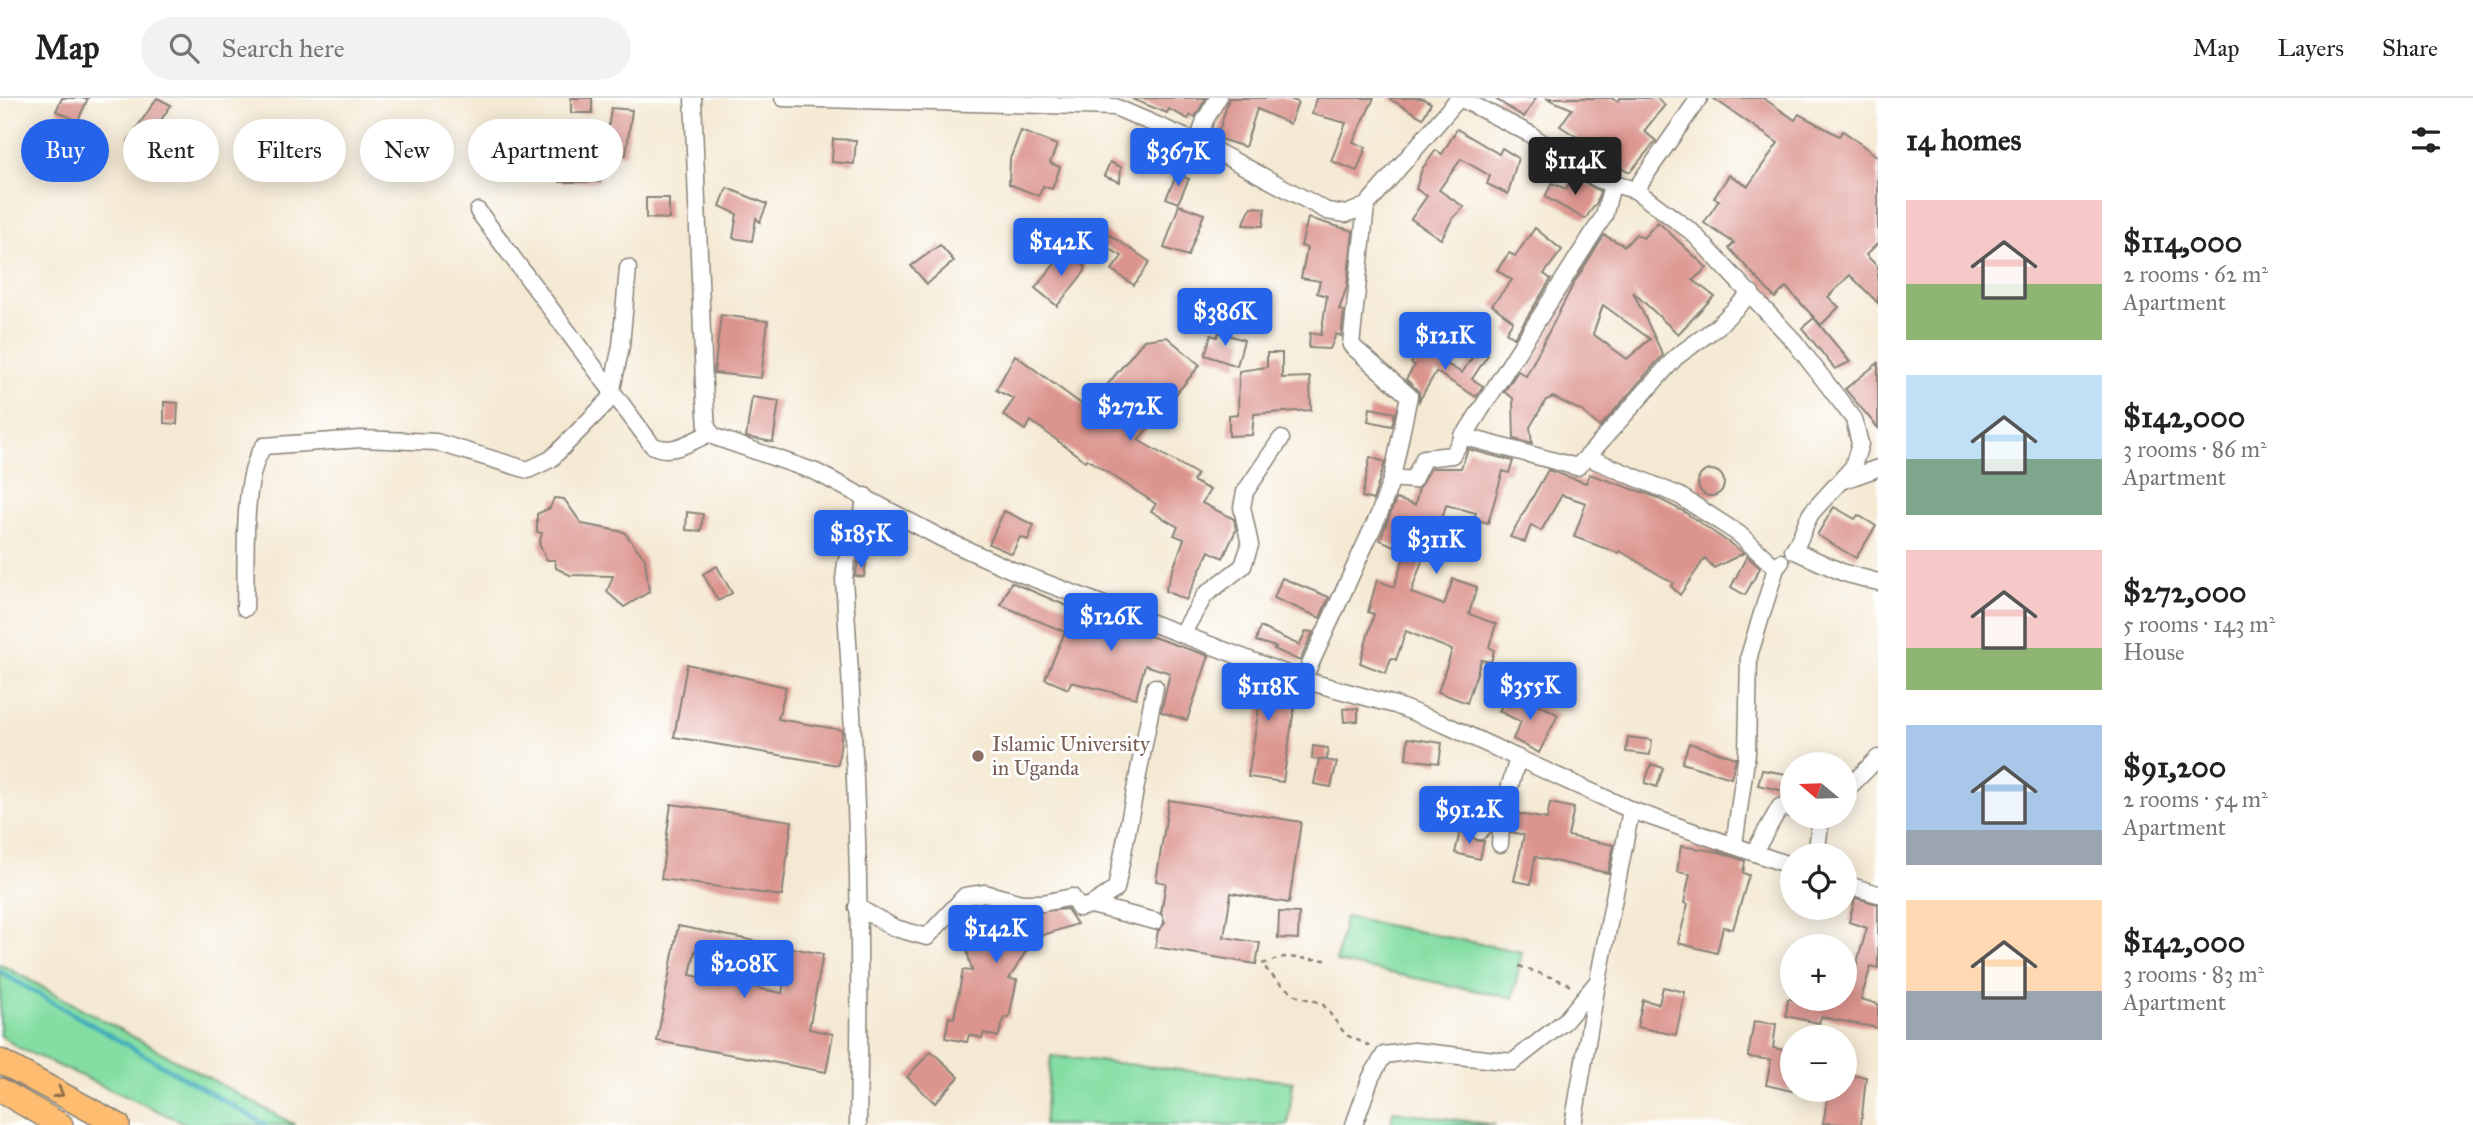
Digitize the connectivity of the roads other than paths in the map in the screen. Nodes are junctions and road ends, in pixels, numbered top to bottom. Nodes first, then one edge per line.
1 (693, 98) edge
2 (783, 98) edge
3 (1218, 98) edge
4 (1460, 98) edge
5 (1699, 98) edge
6 (1198, 142) junction
7 (1612, 185) junction
8 (1635, 190) junction
9 (1366, 206) junction
10 (478, 211) dead end
11 (628, 268) dead end
12 (1751, 293) junction
13 (612, 395) junction
14 (710, 433) junction
15 (1462, 436) junction
16 (1281, 439) dead end
17 (1587, 457) junction
18 (1878, 468) edge
19 (1392, 478) junction
20 (1842, 481) junction
21 (864, 496) junction
22 (1793, 550) junction
23 (1776, 568) junction
24 (1878, 582) edge
25 (246, 608) dead end
26 (1182, 634) junction
27 (1303, 680) junction
28 (1155, 687) dead end
29 (1518, 758) junction
30 (1878, 758) edge
31 (1857, 779) edge
32 (1780, 807) edge
33 (1631, 810) junction
34 (1502, 813) junction
35 (1480, 831) dead end
36 (1500, 844) dead end
37 (1734, 845) junction
38 (1754, 852) junction
39 (1780, 862) edge
40 (1857, 888) edge
41 (1115, 889) junction
42 (1878, 894) edge
43 (1091, 905) junction
44 (857, 907) junction
45 (1116, 911) junction
46 (1154, 921) dead end
47 (1598, 981) junction
48 (0, 1060) edge
49 (0, 1090) edge
50 (61, 1125) edge
51 (118, 1125) edge
52 (858, 1125) edge
53 (1354, 1125) edge
54 (1573, 1125) edge

1 - 14 street
2 - 6 street
3 - 6 street
4 - 7 street
4 - 9 street
5 - 8 street
6 - 9 street
7 - 8 street
7 - 15 street
8 - 12 street
9 - 19 street
10 - 13 street
11 - 13 street
12 - 17 street
12 - 20 street
13 - 14 street
13 - 25 street
14 - 21 street
15 - 17 street
15 - 19 street
16 - 26 street
17 - 23 street
18 - 20 street
19 - 27 street
20 - 22 street
21 - 26 street
21 - 44 street
22 - 23 street
22 - 24 street
23 - 37 street
26 - 27 street
27 - 29 street
28 - 41 street
29 - 33 street
29 - 34 street
30 - 31 street
32 - 38 street
33 - 37 street
33 - 47 street
34 - 35 street
34 - 36 street
37 - 38 street
38 - 39 street
40 - 42 street
41 - 43 street
41 - 45 street
43 - 44 street
43 - 45 street
44 - 52 street
45 - 46 street
47 - 53 street
47 - 54 street
48 -> 51 highway
49 - 50 highway

